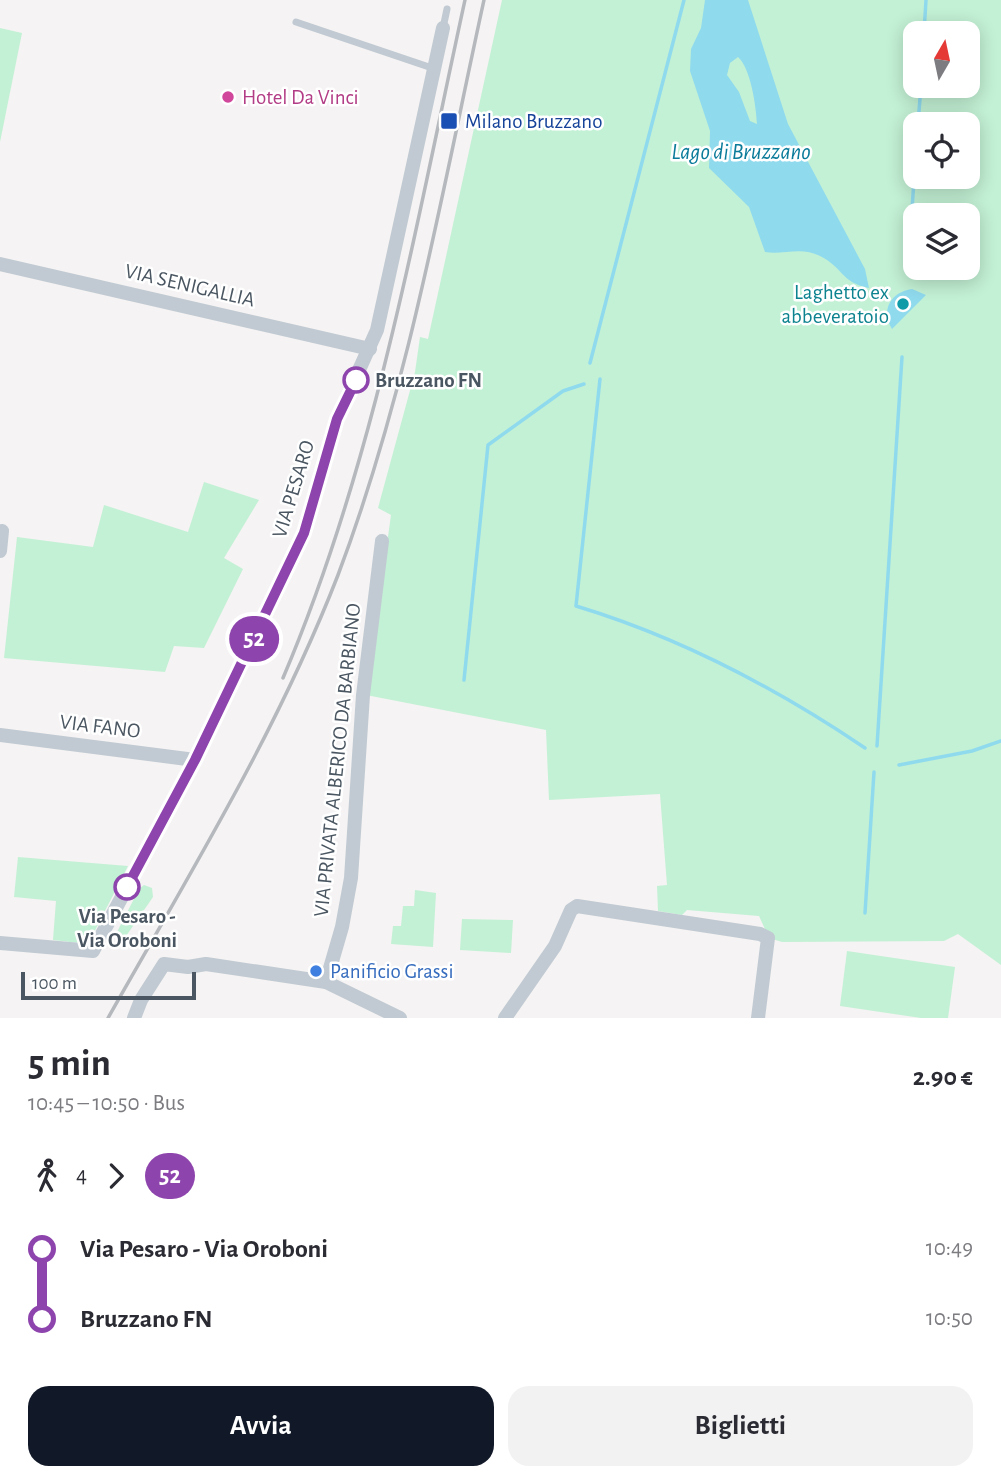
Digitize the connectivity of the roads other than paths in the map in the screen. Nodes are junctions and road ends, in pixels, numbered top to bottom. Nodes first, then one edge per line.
1 (447, 9) dead end
2 (296, 22) dead end
3 (443, 28) joint
4 (436, 69) junction
5 (0, 264) edge
6 (370, 349) junction
7 (2, 531) dead end
8 (382, 541) dead end
9 (0, 551) edge
10 (0, 735) edge
11 (195, 760) junction
12 (0, 943) edge
13 (326, 982) junction
14 (134, 1018) edge
15 (395, 1018) edge
16 (505, 1018) edge
17 (758, 1018) edge

1 - 3 lane, VIA PESARO
2 - 4 lane
3 - 4 street, VIA PESARO
4 - 6 street, VIA PESARO
5 - 6 street, VIA SENIGALLIA
6 - 11 street, VIA PESARO
7 - 9 street
8 - 13 street, VIA PRIVATA ALBERICO DA BARBIANO
10 - 11 street, VIA FANO
11 - 12 street, VIA PESARO
13 - 14 street
13 - 15 street
16 - 17 street

